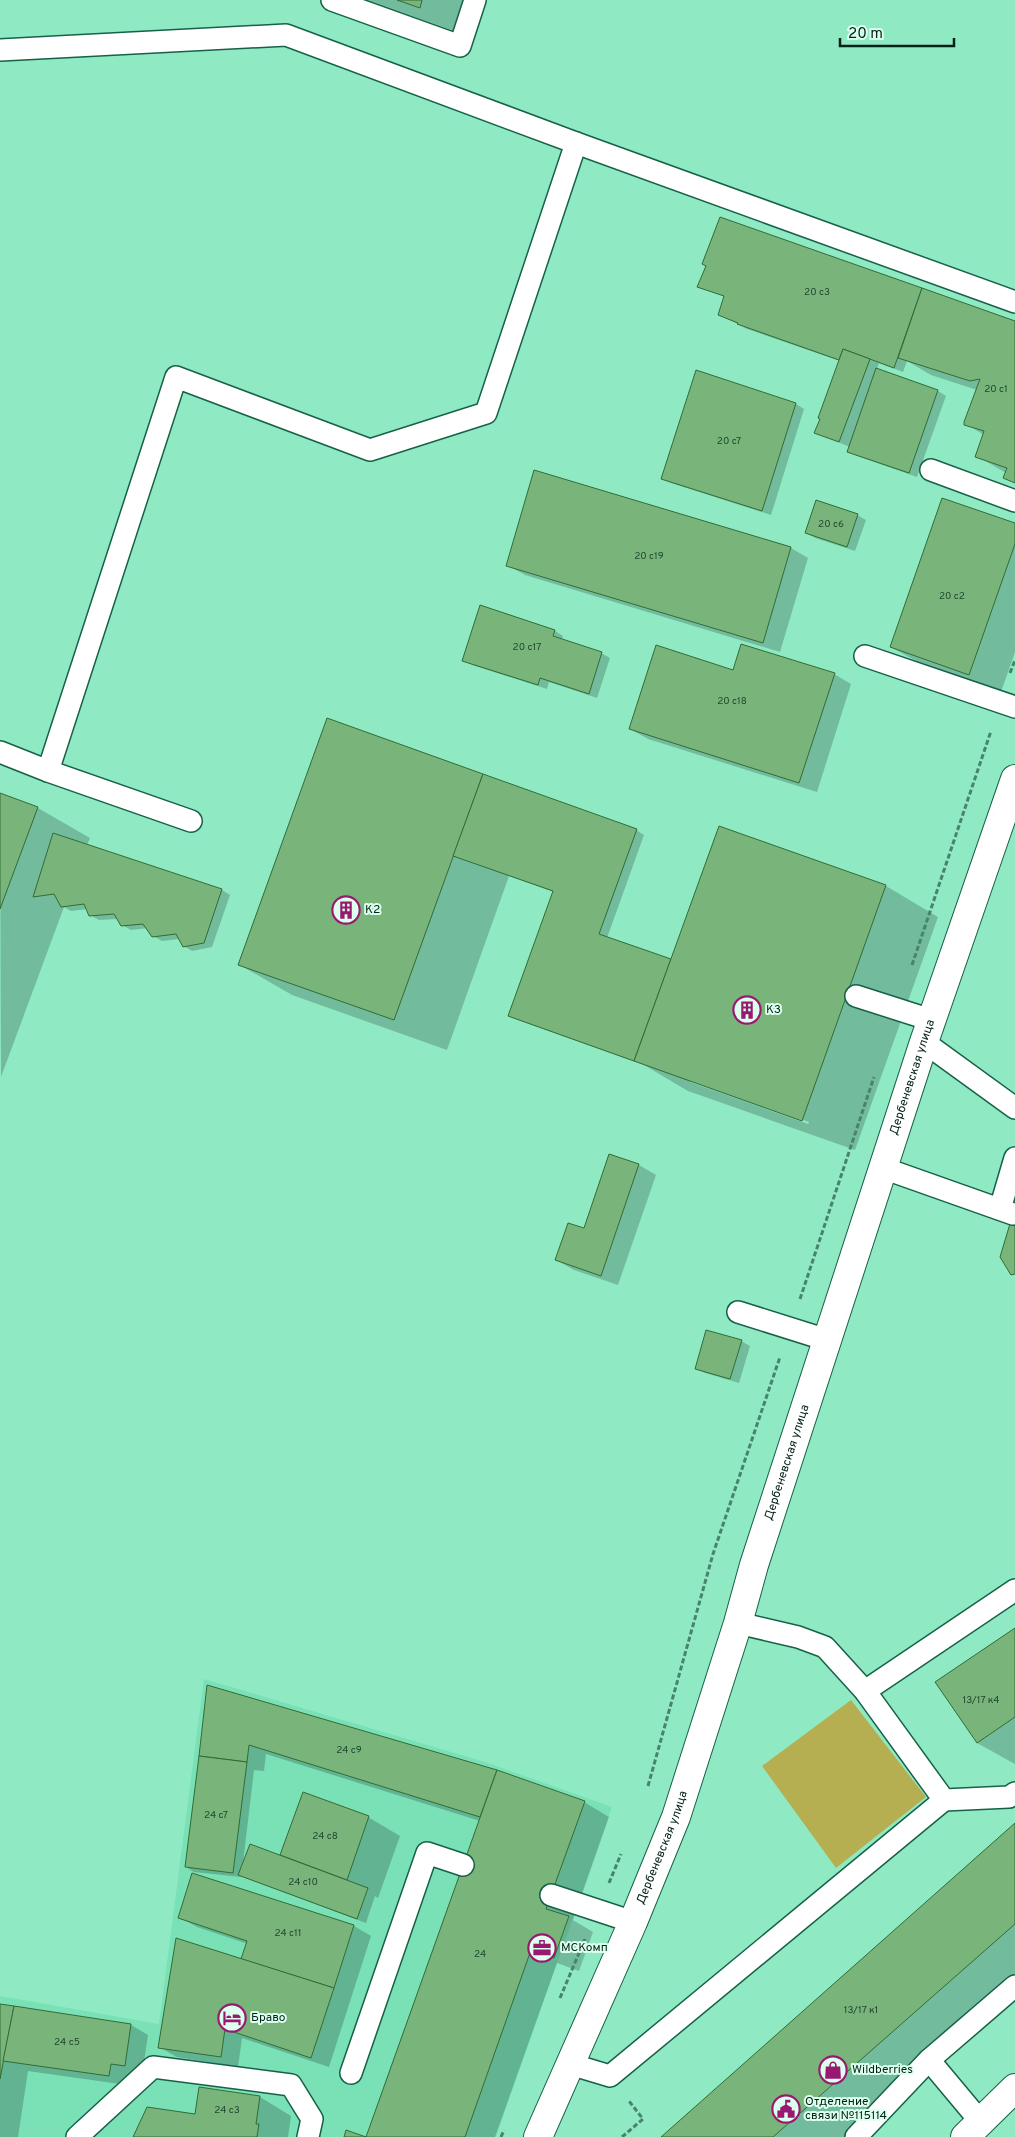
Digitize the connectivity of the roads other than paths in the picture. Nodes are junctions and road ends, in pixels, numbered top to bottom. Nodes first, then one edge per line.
1 (332, 0) edge
2 (475, 0) edge
3 (0, 50) edge
4 (576, 143) junction
5 (1015, 302) edge
6 (931, 470) dead end
7 (1015, 501) edge
8 (865, 656) dead end
9 (1008, 704) edge
10 (0, 752) edge
11 (48, 770) junction
12 (1015, 779) edge
13 (191, 821) dead end
14 (856, 996) dead end
15 (927, 1031) junction
16 (1015, 1108) edge
17 (1015, 1158) edge
18 (883, 1168) junction
19 (738, 1312) dead end
20 (827, 1340) junction
21 (1015, 1590) edge
22 (738, 1623) junction
23 (865, 1691) junction
24 (1015, 1793) edge
25 (944, 1800) junction
26 (463, 1865) dead end
27 (552, 1895) dead end
28 (633, 1922) junction
29 (1015, 1986) edge
30 (929, 2060) junction
31 (570, 2064) junction
32 (351, 2073) dead end
33 (1015, 2088) edge
34 (972, 2129) edge
35 (77, 2137) edge
36 (308, 2137) edge
37 (538, 2137) edge
38 (856, 2137) edge

1 - 2 lane
3 - 4 lane
4 - 5 lane
4 - 11 lane
6 - 7 lane
8 - 9 lane
10 - 11 lane
11 - 13 lane
12 - 15 street, Дербеневская улица
14 - 15 lane
15 - 16 lane
15 - 18 street, Дербеневская улица
17 - 18 lane
18 - 20 street, Дербеневская улица
19 - 20 lane
20 - 22 street, Дербеневская улица
21 - 23 lane
22 - 23 lane
22 - 28 street, Дербеневская улица
23 - 25 lane
24 - 25 lane
25 - 31 lane
26 - 32 lane
27 - 28 lane
28 - 31 street, Дербеневская улица
29 - 30 lane
30 - 34 lane
30 - 38 lane
31 - 37 street, Дербеневская улица
33 - 34 street
35 - 36 lane

